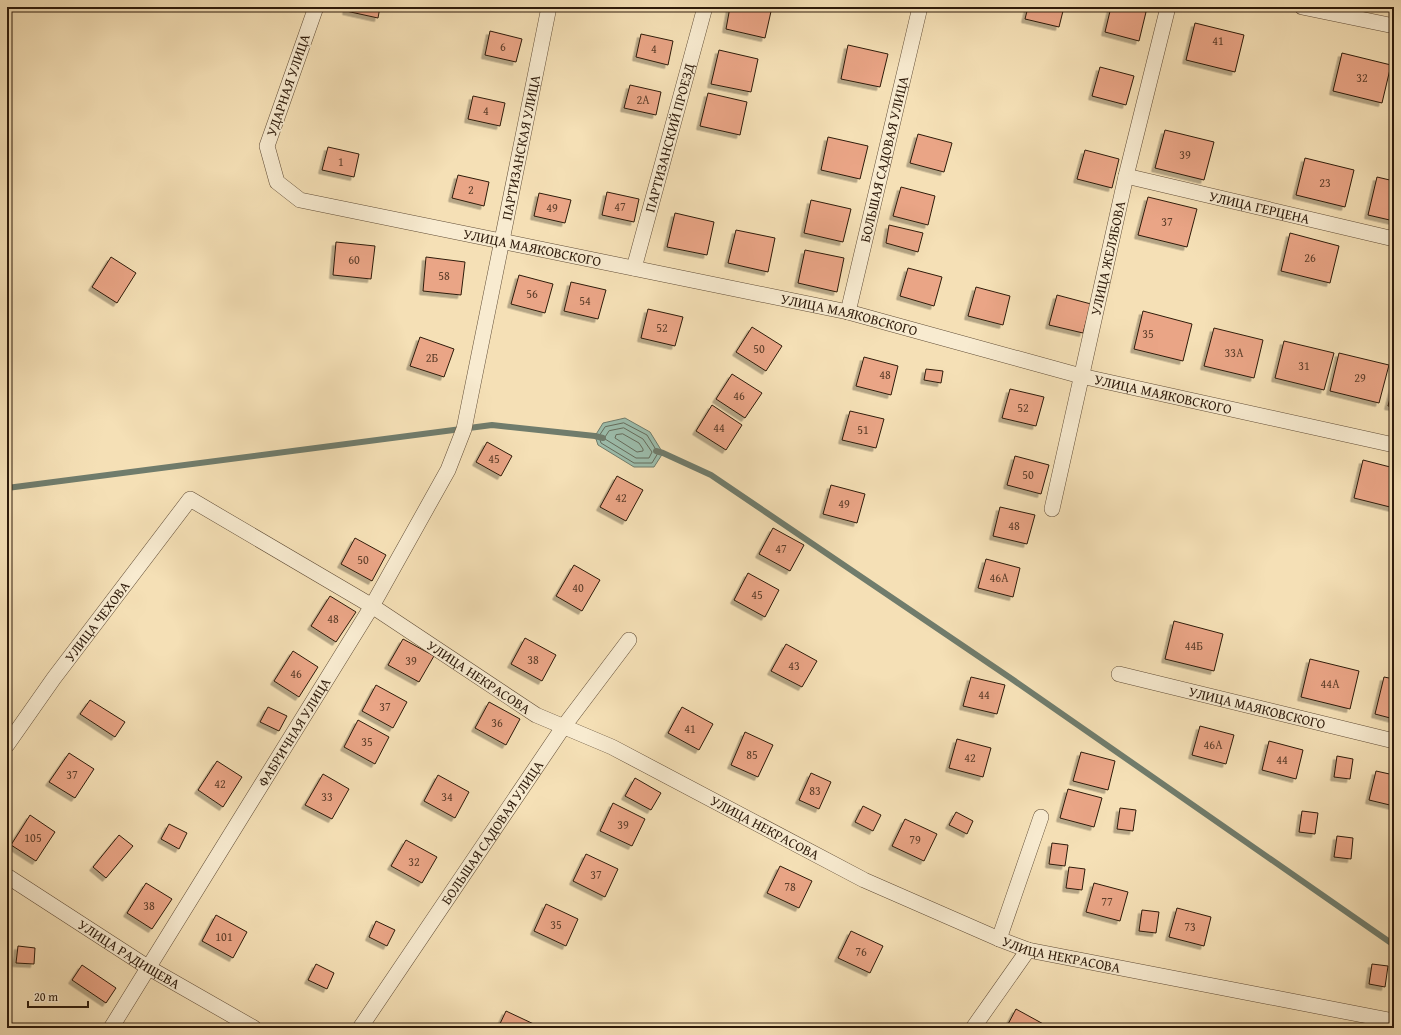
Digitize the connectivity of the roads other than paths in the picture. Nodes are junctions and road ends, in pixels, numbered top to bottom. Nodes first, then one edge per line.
1 (316, 7) edge
2 (549, 7) edge
3 (705, 7) edge
4 (920, 7) edge
5 (1168, 7) edge
6 (1302, 7) edge
7 (1394, 26) edge
8 (1126, 176) junction
9 (300, 200) joint
10 (1394, 239) edge
11 (501, 241) junction
12 (634, 268) junction
13 (848, 312) junction
14 (1081, 376) junction
15 (464, 429) joint
16 (1394, 445) edge
17 (190, 499) joint
18 (1052, 510) dead end
19 (372, 606) junction
20 (629, 640) dead end
21 (1119, 674) dead end
22 (564, 726) junction
23 (1394, 741) edge
24 (7, 745) edge
25 (1041, 817) dead end
26 (7, 876) edge
27 (999, 939) junction
28 (1028, 950) junction
29 (149, 968) junction
30 (1394, 1021) edge
31 (111, 1028) edge
32 (254, 1028) edge
33 (360, 1028) edge
34 (973, 1028) edge

1 - 9 street, УДАРНАЯ УЛИЦА
2 - 11 street, ПАРТИЗАНСКАЯ УЛИЦА
3 - 12 street, ПАРТИЗАНСКИЙ ПРОЕЗД
4 - 13 street, БОЛЬШАЯ САДОВАЯ УЛИЦА
5 - 8 street, УЛИЦА ЖЕЛЯБОВА
6 - 7 street
8 - 10 street, УЛИЦА ГЕРЦЕНА
8 - 14 street, УЛИЦА ЖЕЛЯБОВА
9 - 11 street, УЛИЦА МАЯКОВСКОГО
11 - 12 street, УЛИЦА МАЯКОВСКОГО
11 - 15 street, ПАРТИЗАНСКАЯ УЛИЦА
12 - 13 street, УЛИЦА МАЯКОВСКОГО
13 - 14 street, УЛИЦА МАЯКОВСКОГО
14 - 16 street, УЛИЦА МАЯКОВСКОГО
14 - 18 street, УЛИЦА ЖЕЛЯБОВА
15 - 19 street, ФАБРИЧНАЯ УЛИЦА
17 - 19 street, УЛИЦА НЕКРАСОВА
17 - 24 street, УЛИЦА ЧЕХОВА
19 - 22 street, УЛИЦА НЕКРАСОВА
19 - 29 street, ФАБРИЧНАЯ УЛИЦА
20 - 22 street, БОЛЬШАЯ САДОВАЯ УЛИЦА
21 - 23 street, УЛИЦА МАЯКОВСКОГО
22 - 27 street, УЛИЦА НЕКРАСОВА
22 - 33 street, БОЛЬШАЯ САДОВАЯ УЛИЦА
25 - 27 street
26 - 29 street, УЛИЦА РАДИЩЕВА
27 - 28 street, УЛИЦА НЕКРАСОВА
28 - 30 street, УЛИЦА НЕКРАСОВА
28 - 34 street
29 - 31 street, ФАБРИЧНАЯ УЛИЦА
29 - 32 street, УЛИЦА РАДИЩЕВА

